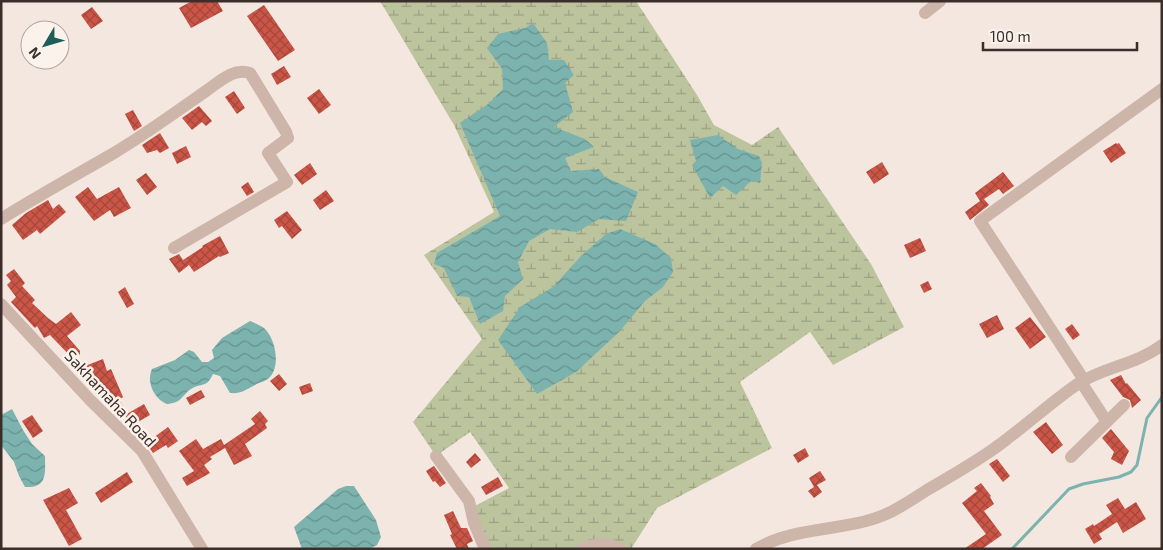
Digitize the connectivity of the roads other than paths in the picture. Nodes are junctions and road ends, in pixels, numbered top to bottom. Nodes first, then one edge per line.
1 (940, 1) edge
2 (925, 13) dead end
3 (1162, 89) edge
4 (1, 219) edge
5 (174, 248) dead end
6 (1, 304) edge
7 (1162, 345) edge
8 (1083, 381) junction
9 (1124, 405) dead end
10 (1107, 422) junction
11 (436, 456) dead end
12 (1071, 456) dead end
13 (202, 549) edge
14 (484, 549) edge
15 (582, 549) edge
16 (620, 549) edge
17 (756, 549) edge

1 - 2 street
3 - 8 street
4 - 5 street
6 - 13 street, Sakhamaha Road
7 - 8 street
8 - 10 street
8 - 17 street
9 - 10 street
10 - 12 street
11 - 14 street
15 - 16 street

